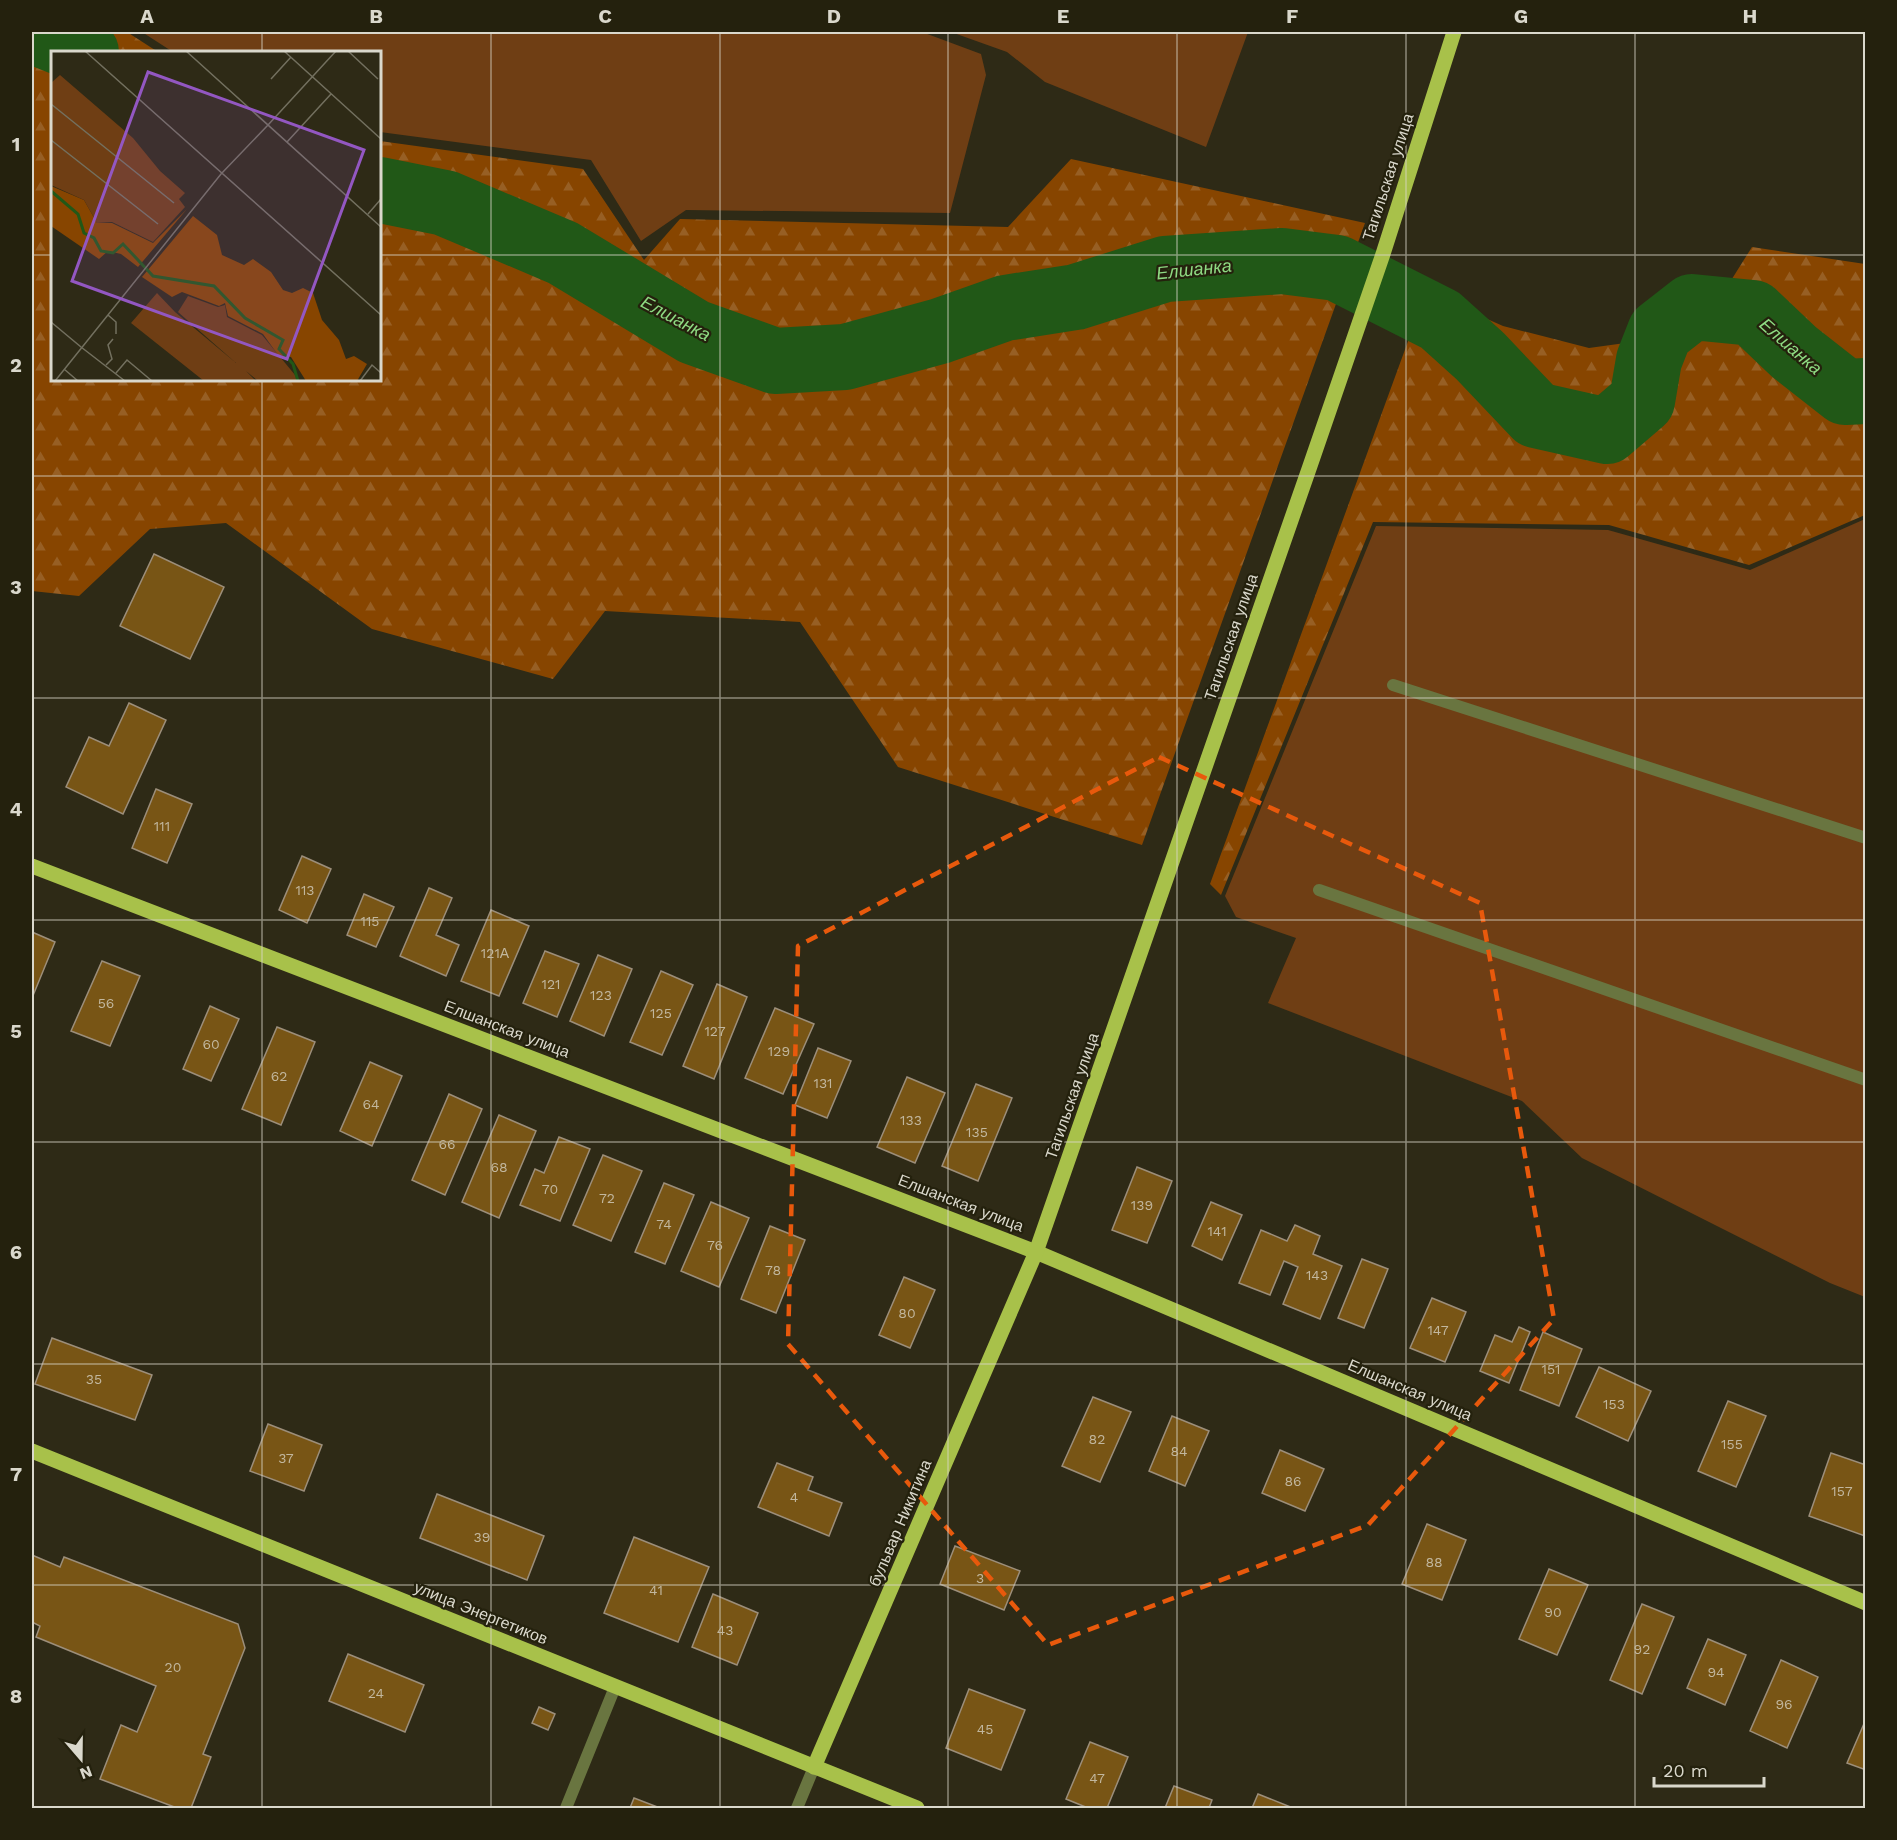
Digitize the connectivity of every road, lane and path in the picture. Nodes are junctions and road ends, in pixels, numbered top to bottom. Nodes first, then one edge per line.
1 (1454, 32) edge
2 (1393, 685) dead end
3 (1866, 838) edge
4 (32, 866) edge
5 (1318, 890) dead end
6 (1866, 1080) edge
7 (1036, 1252) junction
8 (32, 1451) edge
9 (1866, 1603) edge
10 (615, 1687) junction
11 (814, 1767) junction
12 (566, 1809) edge
13 (797, 1809) edge
14 (918, 1809) edge

1 - 7 main road, Тагильская улица
2 - 3 street
4 - 7 main road, Елшанская улица
5 - 6 street
7 - 9 main road, Елшанская улица
7 - 11 main road, бульвар Никитина
8 - 10 main road, улица Энергетиков
10 - 11 main road, улица Энергетиков
10 - 12 street
11 - 13 street, бульвар Никитина
11 - 14 main road, улица Энергетиков

